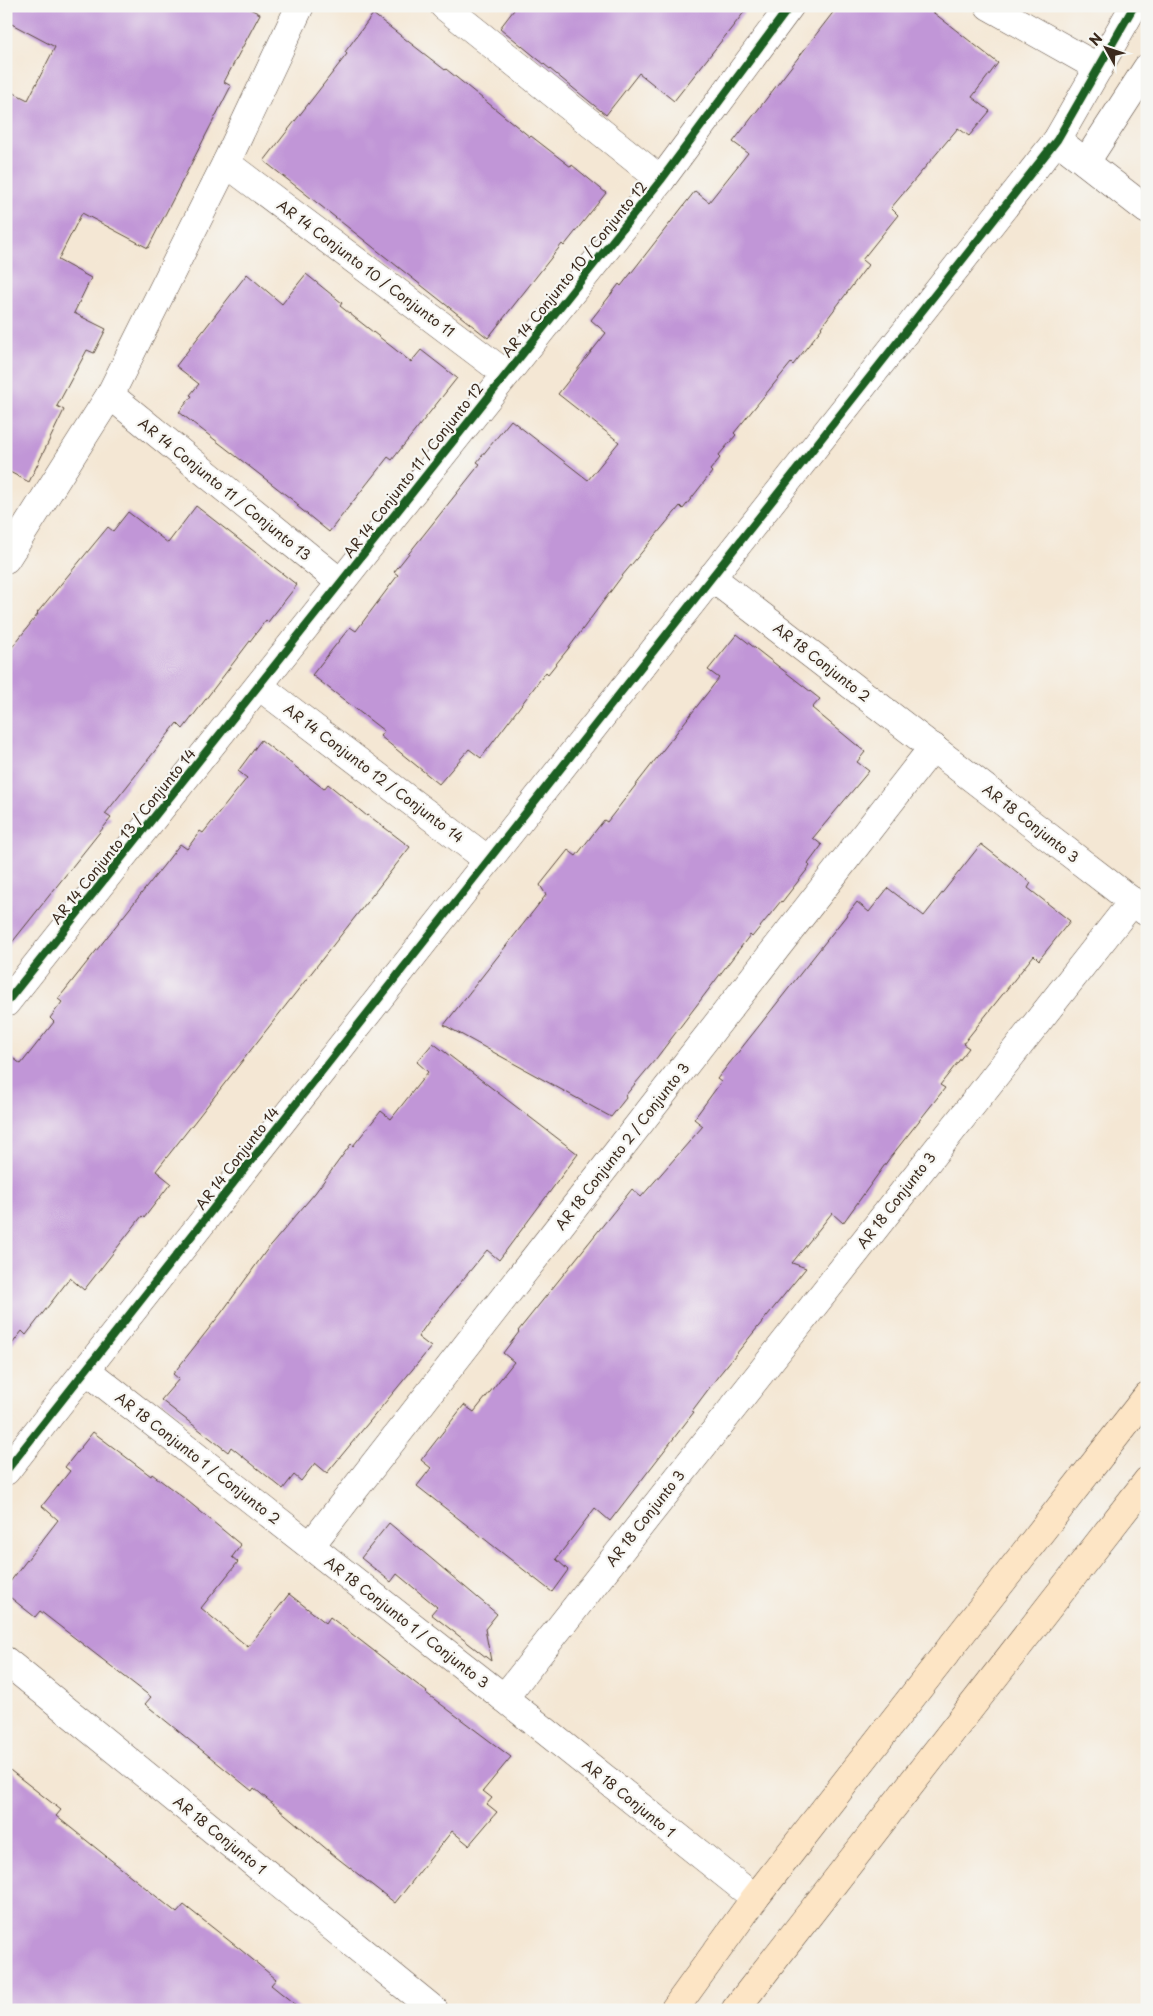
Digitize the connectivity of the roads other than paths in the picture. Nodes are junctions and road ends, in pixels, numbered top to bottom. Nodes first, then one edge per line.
1 (300, 6) edge
2 (444, 6) edge
3 (790, 6) edge
4 (989, 6) edge
5 (1134, 6) edge
6 (1099, 68) junction
7 (1147, 68) edge
8 (1058, 140) junction
9 (1086, 162) junction
10 (226, 163) junction
11 (661, 180) junction
12 (1147, 210) edge
13 (506, 374) junction
14 (110, 395) junction
15 (6, 559) edge
16 (712, 577) junction
17 (340, 582) junction
18 (259, 686) junction
19 (933, 747) junction
20 (488, 860) junction
21 (1140, 907) edge
22 (6, 1003) edge
23 (86, 1370) junction
24 (1147, 1396) edge
25 (6, 1471) edge
26 (1147, 1480) edge
27 (310, 1546) junction
28 (6, 1661) edge
29 (504, 1698) junction
30 (755, 1898) junction
31 (434, 2010) edge
32 (674, 2010) edge
33 (735, 2010) edge

1 - 10 street
2 - 11 street
3 - 11 street, AR 14 Conjunto 10 / Conjunto 12
4 - 6 street
5 - 6 street, AR 14 Conjunto 14
6 - 8 street, AR 14 Conjunto 14
7 - 9 street
8 - 9 street
8 - 16 street, AR 14 Conjunto 14
9 - 12 street
10 - 13 street, AR 14 Conjunto 10 / Conjunto 11
10 - 14 street
11 - 13 street, AR 14 Conjunto 10 / Conjunto 12
13 - 17 street, AR 14 Conjunto 11 / Conjunto 12
14 - 15 street
14 - 17 street, AR 14 Conjunto 11 / Conjunto 13
16 - 19 street, AR 18 Conjunto 2
16 - 20 street, AR 14 Conjunto 14
17 - 18 street, AR 14 Conjunto 11 / Conjunto 12
18 - 20 street, AR 14 Conjunto 12 / Conjunto 14
18 - 22 street, AR 14 Conjunto 13 / Conjunto 14
19 - 21 street, AR 18 Conjunto 3
19 - 27 street, AR 18 Conjunto 2 / Conjunto 3
20 - 23 street, AR 14 Conjunto 14
21 - 29 street, AR 18 Conjunto 3
23 - 25 street, AR 14 Conjunto 14
23 - 27 street, AR 18 Conjunto 1 / Conjunto 2
24 - 30 street
26 - 33 street
27 - 29 street, AR 18 Conjunto 1 / Conjunto 3
28 - 31 street, AR 18 Conjunto 1
29 - 30 street, AR 18 Conjunto 1
30 - 32 street

